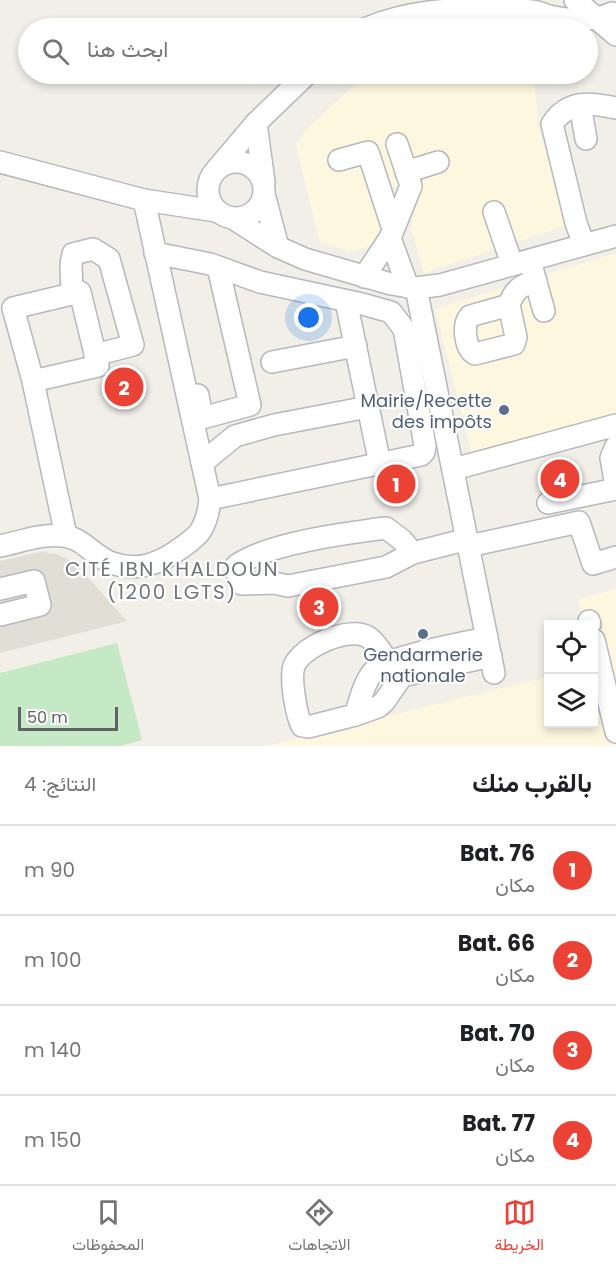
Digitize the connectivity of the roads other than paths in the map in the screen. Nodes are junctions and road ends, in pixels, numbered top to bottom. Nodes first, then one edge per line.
1 (575, 0) edge
2 (548, 9) edge
3 (395, 18) edge
4 (599, 18) edge
5 (616, 35) edge
6 (616, 41) edge
7 (297, 84) edge
8 (580, 105) junction
9 (616, 108) edge
10 (256, 123) junction
11 (586, 139) dead end
12 (397, 144) dead end
13 (339, 160) dead end
14 (0, 162) edge
15 (438, 162) dead end
16 (406, 172) junction
17 (214, 174) junction
18 (264, 189) junction
19 (144, 200) junction
20 (177, 205) junction
21 (494, 212) dead end
22 (225, 215) junction
23 (391, 233) junction
24 (616, 236) edge
25 (584, 245) junction
26 (278, 247) junction
27 (163, 254) junction
28 (520, 262) junction
29 (218, 267) junction
30 (364, 277) junction
31 (536, 281) junction
32 (412, 288) junction
33 (72, 294) junction
34 (346, 301) junction
35 (509, 305) dead end
36 (7, 310) edge
37 (544, 311) dead end
38 (356, 346) junction
39 (95, 355) junction
40 (272, 362) dead end
41 (33, 381) junction
42 (368, 406) junction
43 (616, 425) edge
44 (616, 446) edge
45 (202, 463) junction
46 (380, 464) junction
47 (454, 469) junction
48 (616, 487) edge
49 (210, 499) junction
50 (548, 503) dead end
51 (66, 536) junction
52 (469, 542) junction
53 (0, 546) edge
54 (413, 553) junction
55 (616, 558) edge
56 (0, 589) edge
57 (0, 615) edge
58 (598, 653) edge
59 (491, 656) junction
60 (389, 663) junction
61 (613, 708) edge
62 (355, 716) junction
63 (616, 732) edge

1 - 4 street
2 - 3 street
2 - 4 street
4 - 5 street
4 - 6 street
7 - 10 street
8 - 9 street
8 - 11 street
8 - 25 street
10 - 17 street
10 - 18 street
12 - 16 street
13 - 23 street
14 - 19 street
15 - 16 street
16 - 23 street
17 - 18 street
17 - 20 street
17 - 22 street
18 - 22 street
18 - 26 street
19 - 20 street
19 - 27 street
20 - 22 street
21 - 28 street
22 - 26 street
23 - 30 street
23 - 32 street
24 - 25 street
25 - 28 street
26 - 30 street
27 - 29 street
27 - 29 street
27 - 45 street
28 - 31 street
28 - 32 street
29 - 34 street
30 - 32 street
31 - 35 street
31 - 37 street
32 - 47 street
33 - 36 street
33 - 39 street
33 - 39 street
34 - 38 street
34 - 46 street
36 - 41 street
38 - 40 street
38 - 42 street
39 - 41 street
41 - 51 street
42 - 45 street
42 - 46 street
43 - 47 street
44 - 48 street
45 - 49 street
46 - 49 street
47 - 52 street
48 - 50 street
49 - 51 street
51 - 53 street
52 - 54 street
52 - 55 street
52 - 59 street
54 - 54 street
56 - 57 street
58 - 61 street
59 - 60 street
59 - 62 street
60 - 62 street
60 - 62 street
61 - 63 street

